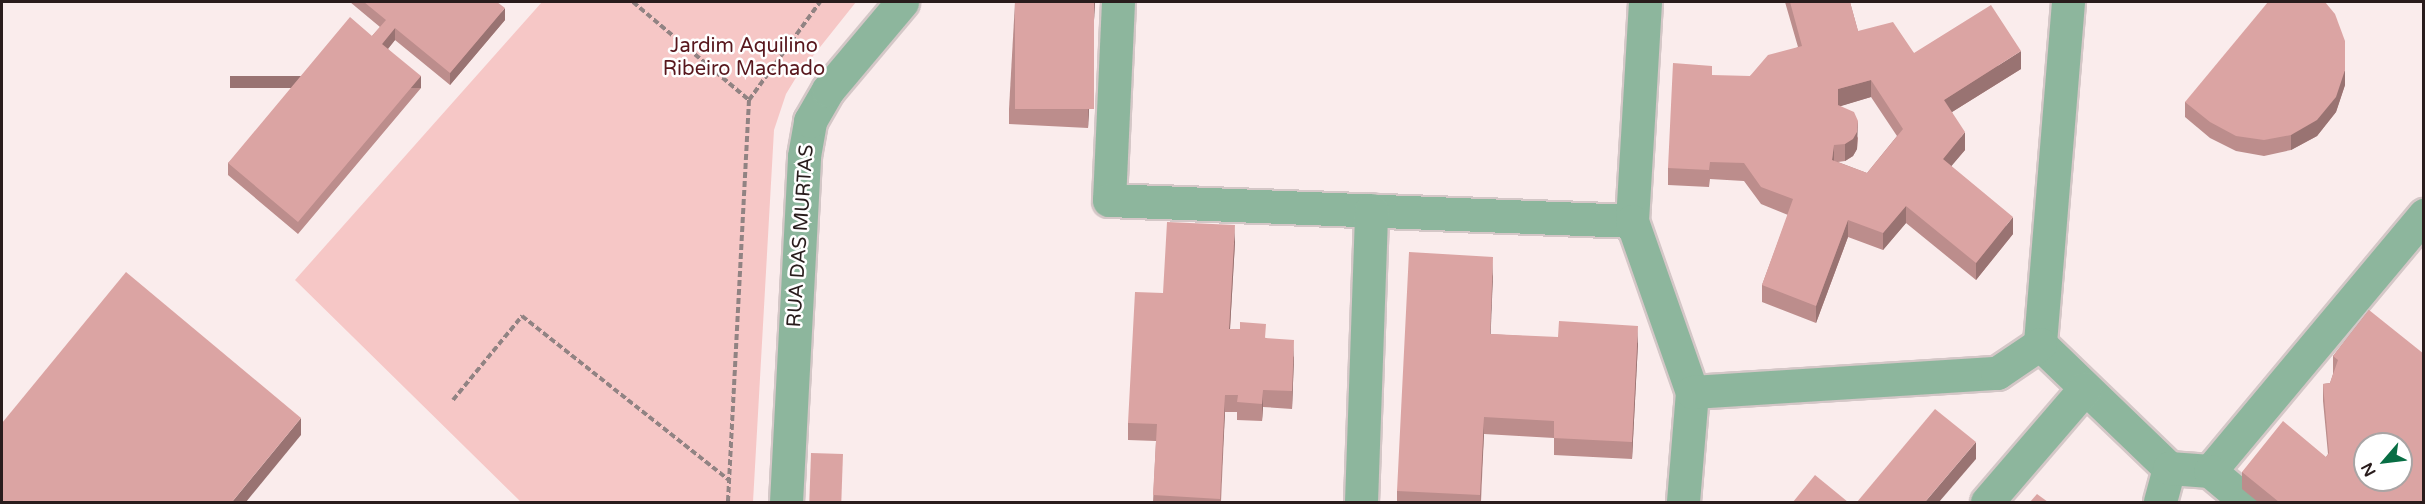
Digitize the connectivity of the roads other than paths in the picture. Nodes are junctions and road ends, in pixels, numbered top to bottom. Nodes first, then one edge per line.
1 (902, 2) edge
2 (1118, 2) edge
3 (1646, 2) edge
4 (2068, 2) edge
5 (1371, 210) junction
6 (1632, 220) junction
7 (2417, 237) edge
8 (2040, 344) junction
9 (2085, 388) junction
10 (1692, 392) junction
11 (2169, 468) junction
12 (2210, 471) junction
13 (786, 502) edge
14 (1361, 502) edge
15 (1683, 502) edge
16 (1987, 502) edge
17 (2160, 502) edge
18 (2247, 502) edge

1 - 13 street, RUA DAS MURTAS
2 - 5 street
3 - 6 street
4 - 8 street
5 - 6 street
5 - 14 street
6 - 10 street
7 - 12 street
8 - 9 street
8 - 10 street
9 - 11 street
9 - 16 street
10 - 15 street
11 - 12 street
11 - 17 street
12 - 18 street

